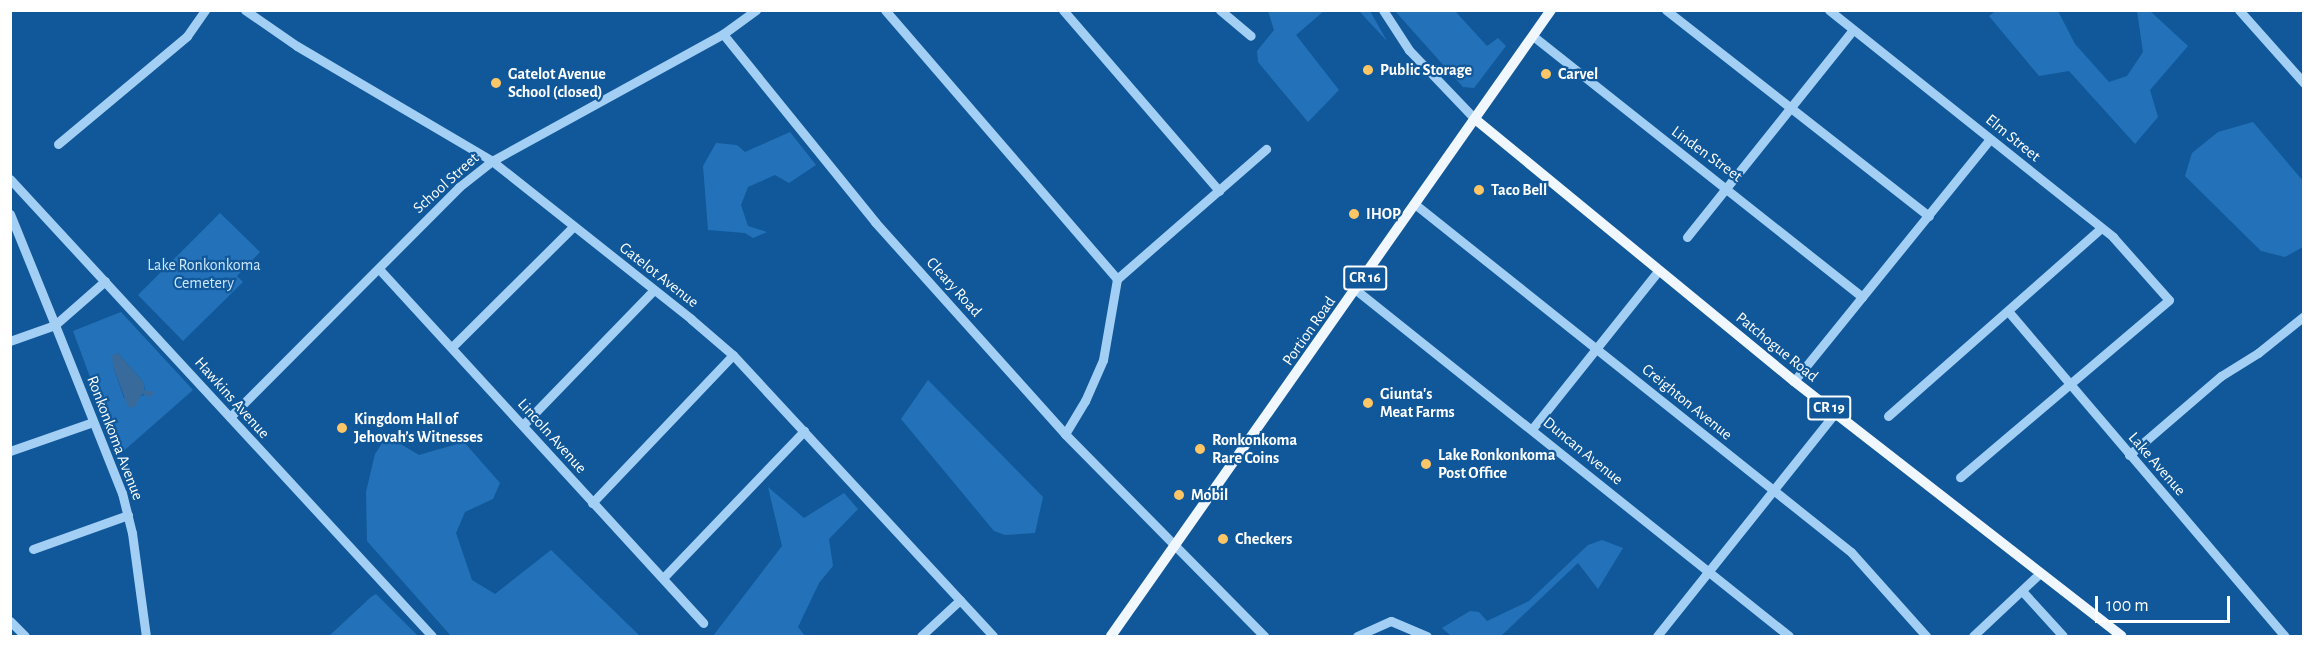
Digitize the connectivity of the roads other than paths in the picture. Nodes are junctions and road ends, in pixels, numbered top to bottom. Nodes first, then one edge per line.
1 (205, 10) edge
2 (245, 10) edge
3 (756, 10) edge
4 (885, 10) edge
5 (1063, 10) edge
6 (1221, 10) edge
7 (1383, 10) edge
8 (1551, 10) edge
9 (1666, 10) edge
10 (1828, 10) edge
11 (2239, 10) edge
12 (1853, 30) junction
13 (723, 34) junction
14 (1251, 36) dead end
15 (1533, 36) junction
16 (2304, 82) edge
17 (1790, 107) junction
18 (1475, 119) junction
19 (1990, 139) junction
20 (58, 144) dead end
21 (1266, 149) dead end
22 (492, 161) junction
23 (10, 179) edge
24 (1728, 186) junction
25 (1219, 191) junction
26 (1416, 205) junction
27 (10, 214) edge
28 (1929, 216) junction
29 (573, 227) junction
30 (2101, 228) junction
31 (1687, 237) dead end
32 (379, 269) junction
33 (1659, 270) junction
34 (1117, 279) junction
35 (105, 281) junction
36 (1356, 290) junction
37 (653, 291) junction
38 (1862, 297) junction
39 (2008, 312) junction
40 (2304, 316) edge
41 (55, 325) junction
42 (10, 341) edge
43 (452, 347) junction
44 (1596, 348) junction
45 (733, 355) junction
46 (1794, 381) junction
47 (2069, 386) junction
48 (1835, 413) junction
49 (1888, 416) dead end
50 (230, 417) junction
51 (93, 422) junction
52 (523, 425) junction
53 (1532, 429) junction
54 (804, 431) junction
55 (1065, 434) junction
56 (10, 451) edge
57 (2129, 455) junction
58 (1960, 477) dead end
59 (1773, 490) junction
60 (592, 502) junction
61 (128, 515) junction
62 (1176, 548) junction
63 (33, 549) dead end
64 (1710, 571) junction
65 (2040, 573) junction
66 (663, 578) junction
67 (2023, 592) junction
68 (960, 600) junction
69 (11, 623) edge
70 (703, 623) dead end
71 (25, 636) edge
72 (146, 636) edge
73 (432, 636) edge
74 (921, 636) edge
75 (993, 636) edge
76 (1111, 636) edge
77 (1264, 636) edge
78 (1357, 636) edge
79 (1427, 636) edge
80 (1657, 636) edge
81 (1789, 636) edge
82 (1926, 636) edge
83 (1973, 636) edge
84 (2063, 636) edge
85 (2121, 636) edge
86 (2284, 636) edge

1 - 20 street
2 - 22 street, Gatelot Avenue
3 - 13 street, School Street
4 - 34 street
5 - 25 street
6 - 14 street
7 - 18 street
8 - 15 main road, Portion Road / CR 16
9 - 17 street
10 - 12 street, Elm Street
11 - 16 street
12 - 17 street
12 - 19 street, Elm Street
13 - 22 street, School Street
13 - 55 street, Cleary Road
15 - 18 main road, Portion Road / CR 16
15 - 24 street, Linden Street
17 - 24 street
17 - 28 street
18 - 26 main road, Portion Road / CR 16
18 - 33 main road, Patchogue Road / CR 19
19 - 28 street
19 - 30 street, Elm Street
21 - 25 street
22 - 29 street, Gatelot Avenue
22 - 32 street, School Street
23 - 35 street, Hawkins Avenue
24 - 31 street
24 - 38 street, Linden Street
25 - 34 street
26 - 36 main road, Portion Road / CR 16
26 - 44 street, Creighton Avenue
27 - 41 street, Ronkonkoma Avenue
28 - 38 street
29 - 37 street, Gatelot Avenue
29 - 43 street
30 - 39 street
30 - 47 street, Elm Street
32 - 43 street, Lincoln Avenue
32 - 50 street, School Street
33 - 44 street
33 - 46 main road, Patchogue Road / CR 19
34 - 55 street
35 - 41 street
35 - 50 street, Hawkins Avenue
36 - 53 street, Duncan Avenue
36 - 62 main road, Portion Road / CR 16
37 - 45 street, Gatelot Avenue
37 - 52 street
38 - 46 street
39 - 47 street, Lake Avenue
39 - 49 street
40 - 57 street
41 - 42 street
41 - 51 street, Ronkonkoma Avenue
43 - 52 street, Lincoln Avenue
44 - 53 street
44 - 59 street, Creighton Avenue
45 - 54 street, Gatelot Avenue
45 - 60 street
46 - 48 main road, Patchogue Road / CR 19
47 - 57 street, Lake Avenue
47 - 58 street
48 - 59 street
48 - 65 main road, Patchogue Road / CR 19
50 - 73 street, Hawkins Avenue
51 - 56 street
51 - 61 street, Ronkonkoma Avenue
52 - 60 street, Lincoln Avenue
53 - 64 street, Duncan Avenue
54 - 66 street
54 - 68 street, Gatelot Avenue
55 - 62 street, Cleary Road
57 - 86 street, Lake Avenue
59 - 64 street
59 - 82 street, Creighton Avenue
60 - 66 street, Lincoln Avenue
61 - 63 street
61 - 72 street, Ronkonkoma Avenue
62 - 76 main road, Portion Road / CR 16
62 - 77 street, Cleary Road
64 - 80 street
64 - 81 street, Duncan Avenue
65 - 67 street
65 - 85 main road, Patchogue Road / CR 19
66 - 70 street, Lincoln Avenue
67 - 83 street
67 - 84 street
68 - 74 street
68 - 75 street, Gatelot Avenue
69 - 71 street
78 - 79 street

